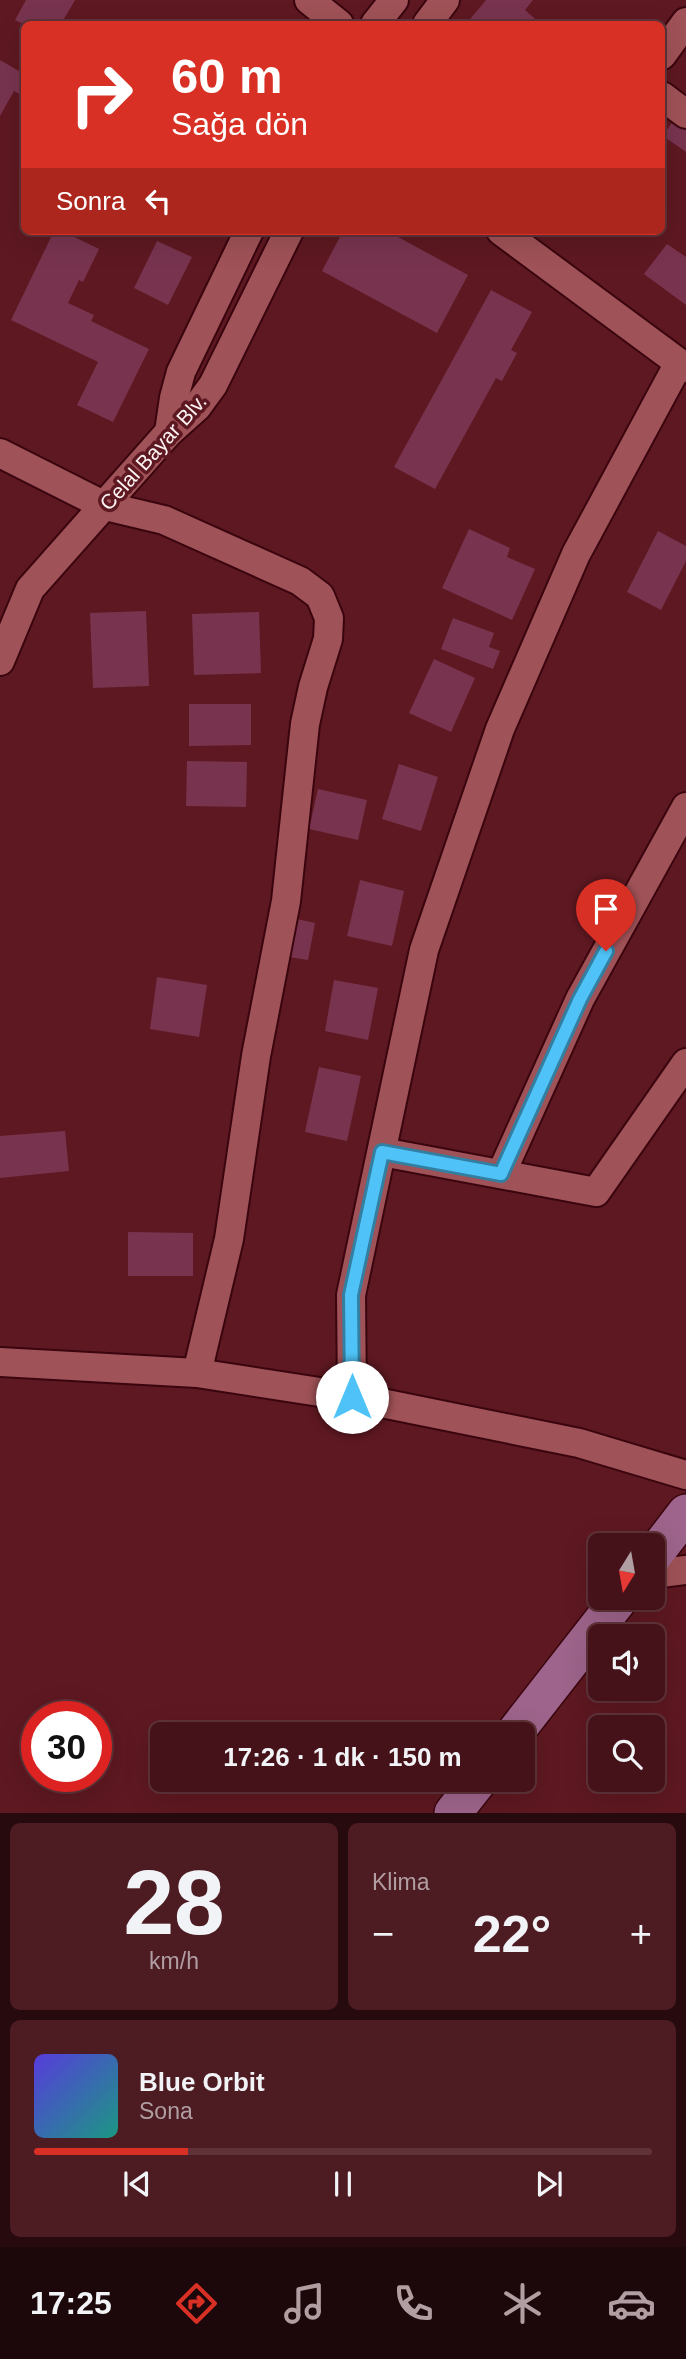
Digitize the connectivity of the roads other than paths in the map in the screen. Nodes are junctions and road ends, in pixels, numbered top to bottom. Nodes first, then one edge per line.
1 (309, 0) edge
2 (394, 0) edge
3 (445, 0) edge
4 (335, 21) edge
5 (377, 21) edge
6 (429, 21) edge
7 (686, 22) edge
8 (665, 51) edge
9 (665, 98) edge
10 (686, 114) edge
11 (247, 235) edge
12 (287, 235) edge
13 (513, 235) edge
14 (683, 366) edge
15 (169, 432) junction
16 (0, 453) edge
17 (105, 506) junction
18 (0, 661) edge
19 (686, 807) edge
20 (686, 1063) edge
21 (382, 1152) junction
22 (501, 1174) junction
23 (0, 1362) edge
24 (197, 1373) junction
25 (352, 1397) junction
26 (686, 1475) edge
27 (686, 1513) edge
28 (665, 1540) edge
29 (686, 1570) edge
30 (665, 1573) edge
31 (611, 1610) edge
32 (523, 1722) edge
33 (470, 1792) edge
34 (453, 1813) edge

1 - 4 street
2 - 5 street
3 - 6 street
7 - 8 street
9 - 10 street
11 - 15 street
12 - 15 street, Celal Bayar Blv.
13 - 14 street
14 - 21 street
15 - 17 street, Celal Bayar Blv.
16 - 17 street
17 - 18 street, Celal Bayar Blv.
17 - 24 street
19 - 22 street
20 - 22 street
21 - 22 street
21 - 25 street
23 - 24 street
24 - 25 street
25 - 26 street
27 - 28 main road
29 - 30 street
31 - 32 main road
33 - 34 main road

